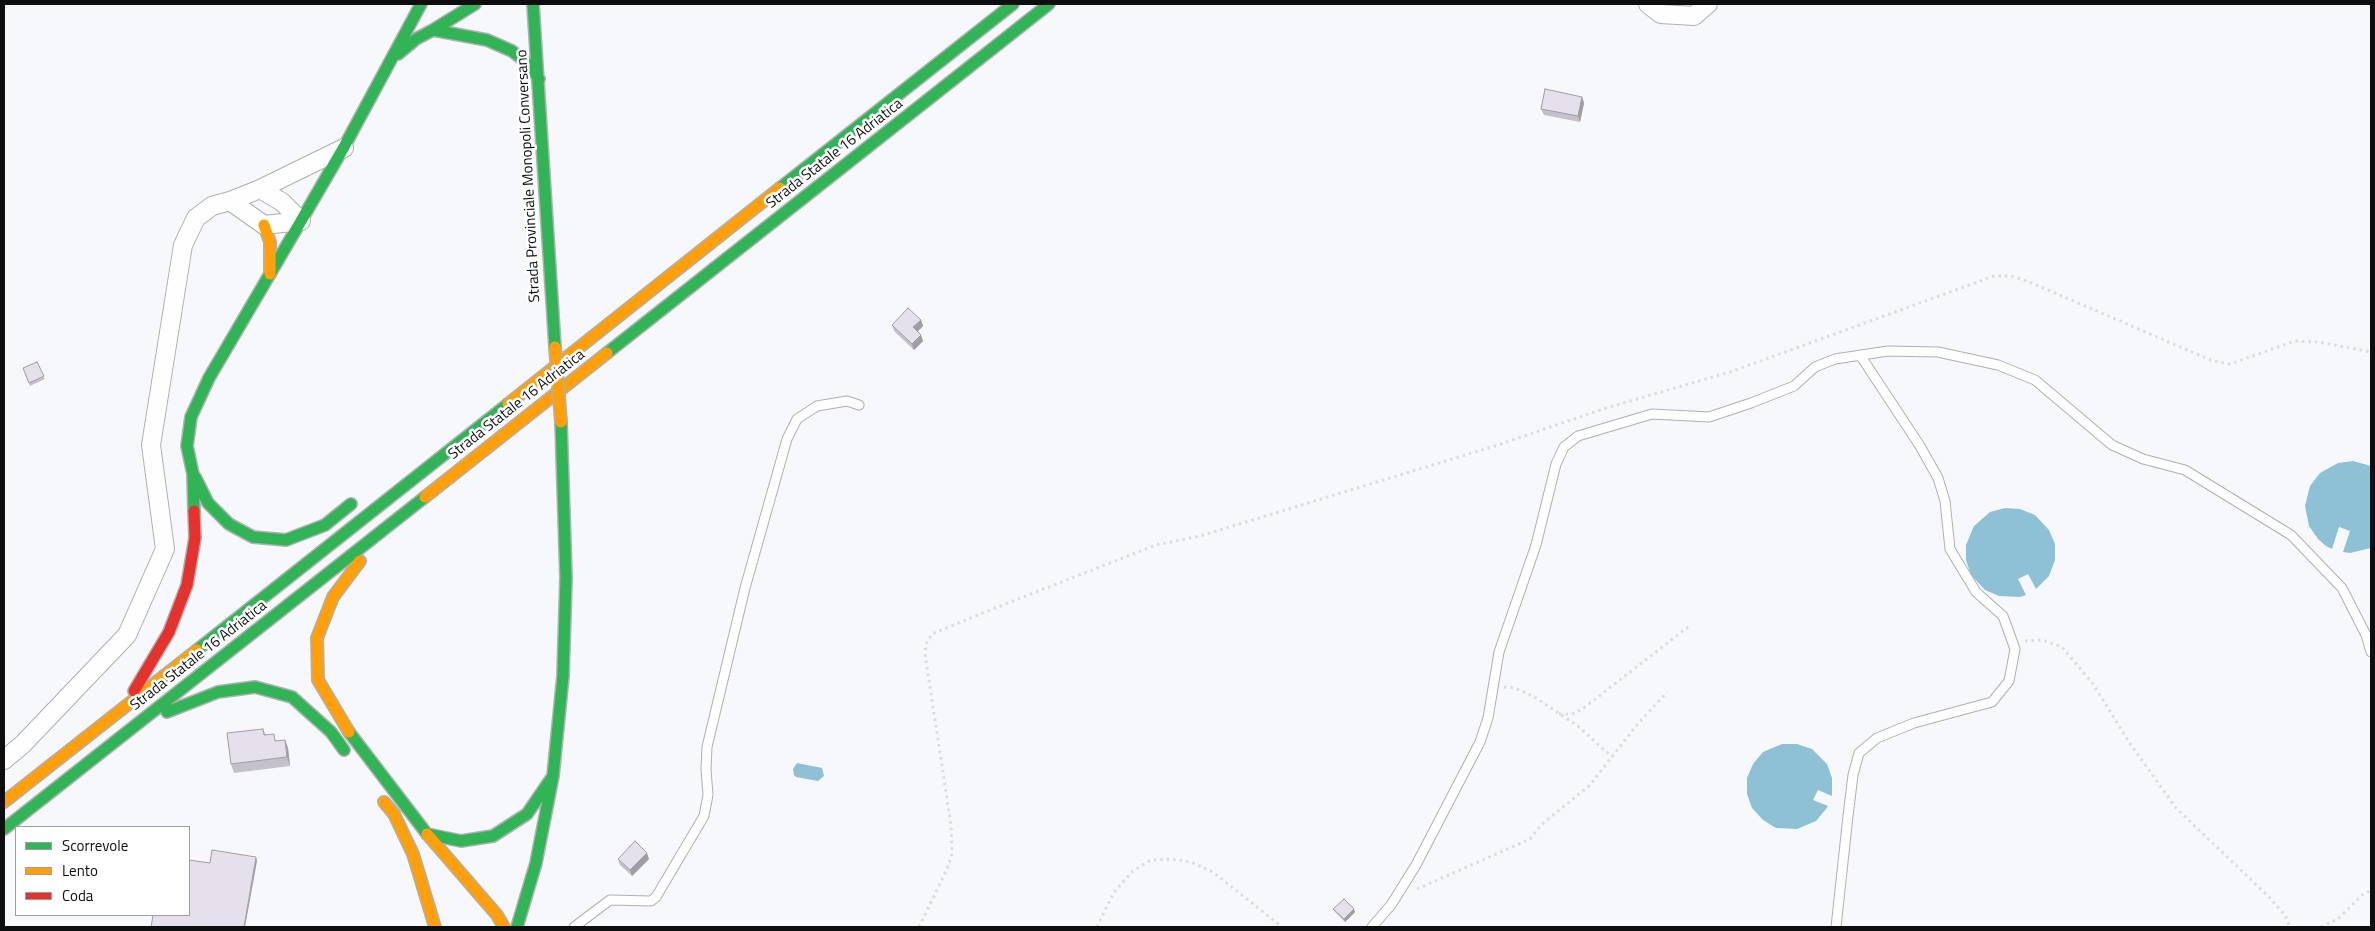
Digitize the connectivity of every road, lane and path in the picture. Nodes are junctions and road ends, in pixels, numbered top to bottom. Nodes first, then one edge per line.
1 (421, 4) edge
2 (475, 4) edge
3 (533, 4) edge
4 (1013, 4) edge
5 (1049, 4) edge
6 (1648, 4) edge
7 (1708, 4) edge
8 (433, 30) junction
9 (390, 61) junction
10 (539, 79) junction
11 (344, 148) junction
12 (260, 189) junction
13 (230, 201) junction
14 (301, 221) junction
15 (264, 224) junction
16 (270, 274) junction
17 (2371, 352) edge
18 (1860, 355) junction
19 (859, 404) dead end
20 (490, 417) junction
21 (439, 443) dead end
22 (193, 474) junction
23 (362, 496) dead end
24 (384, 529) junction
25 (1688, 627) dead end
26 (2013, 644) junction
27 (2371, 652) edge
28 (1494, 686) junction
29 (1667, 692) dead end
30 (124, 707) junction
31 (1559, 714) junction
32 (140, 722) junction
33 (1612, 757) junction
34 (4, 760) edge
35 (354, 762) dead end
36 (553, 776) junction
37 (376, 791) dead end
38 (4, 802) edge
39 (4, 830) edge
40 (427, 834) junction
41 (1415, 890) dead end
42 (2371, 890) edge
43 (439, 924) edge
44 (504, 927) edge
45 (517, 927) edge
46 (574, 927) edge
47 (919, 927) edge
48 (1097, 927) edge
49 (1282, 927) edge
50 (1372, 927) edge
51 (1836, 927) edge
52 (2290, 927) edge
53 (2321, 927) edge

1 - 9 main road
2 - 8 main road
3 - 10 main road, Strada Provinciale Monopoli Conversano
4 - 20 main road, Strada Statale 16 Adriatica
5 - 24 main road, Strada Statale 16 Adriatica
6 - 7 street
8 - 9 main road
8 - 10 main road
9 - 11 main road
10 - 36 main road, Strada Provinciale Monopoli Conversano, bridge
11 - 12 street
11 - 14 main road
12 - 13 street
12 - 14 street
13 - 15 street
13 - 34 street
14 - 15 street
14 - 16 main road
15 - 16 main road
16 - 22 main road
17 - 47 path
18 - 26 lane
18 - 27 lane
18 - 28 lane
19 - 46 lane
20 - 21 main road
20 - 30 main road, Strada Statale 16 Adriatica
22 - 23 main road
22 - 30 main road
24 - 32 main road, Strada Statale 16 Adriatica
24 - 40 main road
25 - 31 path
26 - 51 lane
26 - 52 path
28 - 31 path
28 - 50 lane
29 - 33 path
30 - 38 main road, Strada Statale 16 Adriatica
31 - 33 path
32 - 35 main road
32 - 39 main road, Strada Statale 16 Adriatica
33 - 41 path
36 - 40 main road
36 - 45 main road, Strada Provinciale Monopoli Conversano
37 - 43 main road
40 - 44 main road
42 - 53 path
48 - 49 path

